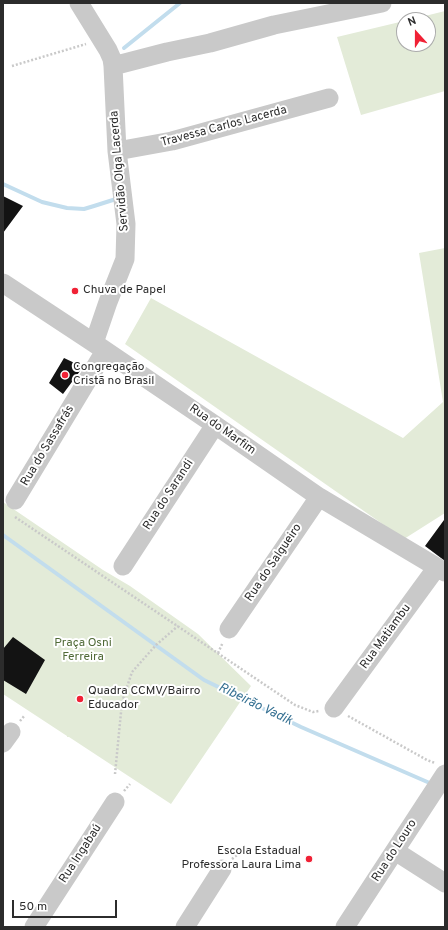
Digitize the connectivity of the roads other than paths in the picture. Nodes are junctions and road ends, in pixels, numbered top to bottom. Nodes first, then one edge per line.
1 (79, 3) edge
2 (382, 3) edge
3 (113, 66) junction
4 (329, 98) dead end
5 (117, 151) junction
6 (4, 286) edge
7 (100, 347) junction
8 (215, 425) junction
9 (319, 497) junction
10 (15, 508) road end
11 (123, 566) dead end
12 (441, 569) edge
13 (230, 629) dead end
14 (334, 708) road end
15 (442, 770) edge
16 (115, 802) dead end
17 (395, 851) junction
18 (222, 870) dead end
19 (445, 883) edge
20 (34, 927) edge
21 (185, 927) edge
22 (345, 927) edge

1 - 3 street, Servidão Olga Lacerda
2 - 3 street
3 - 5 street, Servidão Olga Lacerda
4 - 5 street, Travessa Carlos Lacerda
5 - 7 street, Servidão Olga Lacerda
6 - 7 street, Rua do Marfim
7 - 8 street, Rua do Marfim
7 - 10 street, Rua do Sassafrás
8 - 9 street, Rua do Marfim
8 - 11 street, Rua do Sarandi
9 - 12 street, Rua do Marfim
9 - 13 street, Rua do Salgueiro
12 - 14 street, Rua Matiambu
15 - 17 street, Rua do Louro
16 - 20 street, Rua Ingabaú
17 - 19 street
17 - 22 street, Rua do Louro
18 - 21 street

